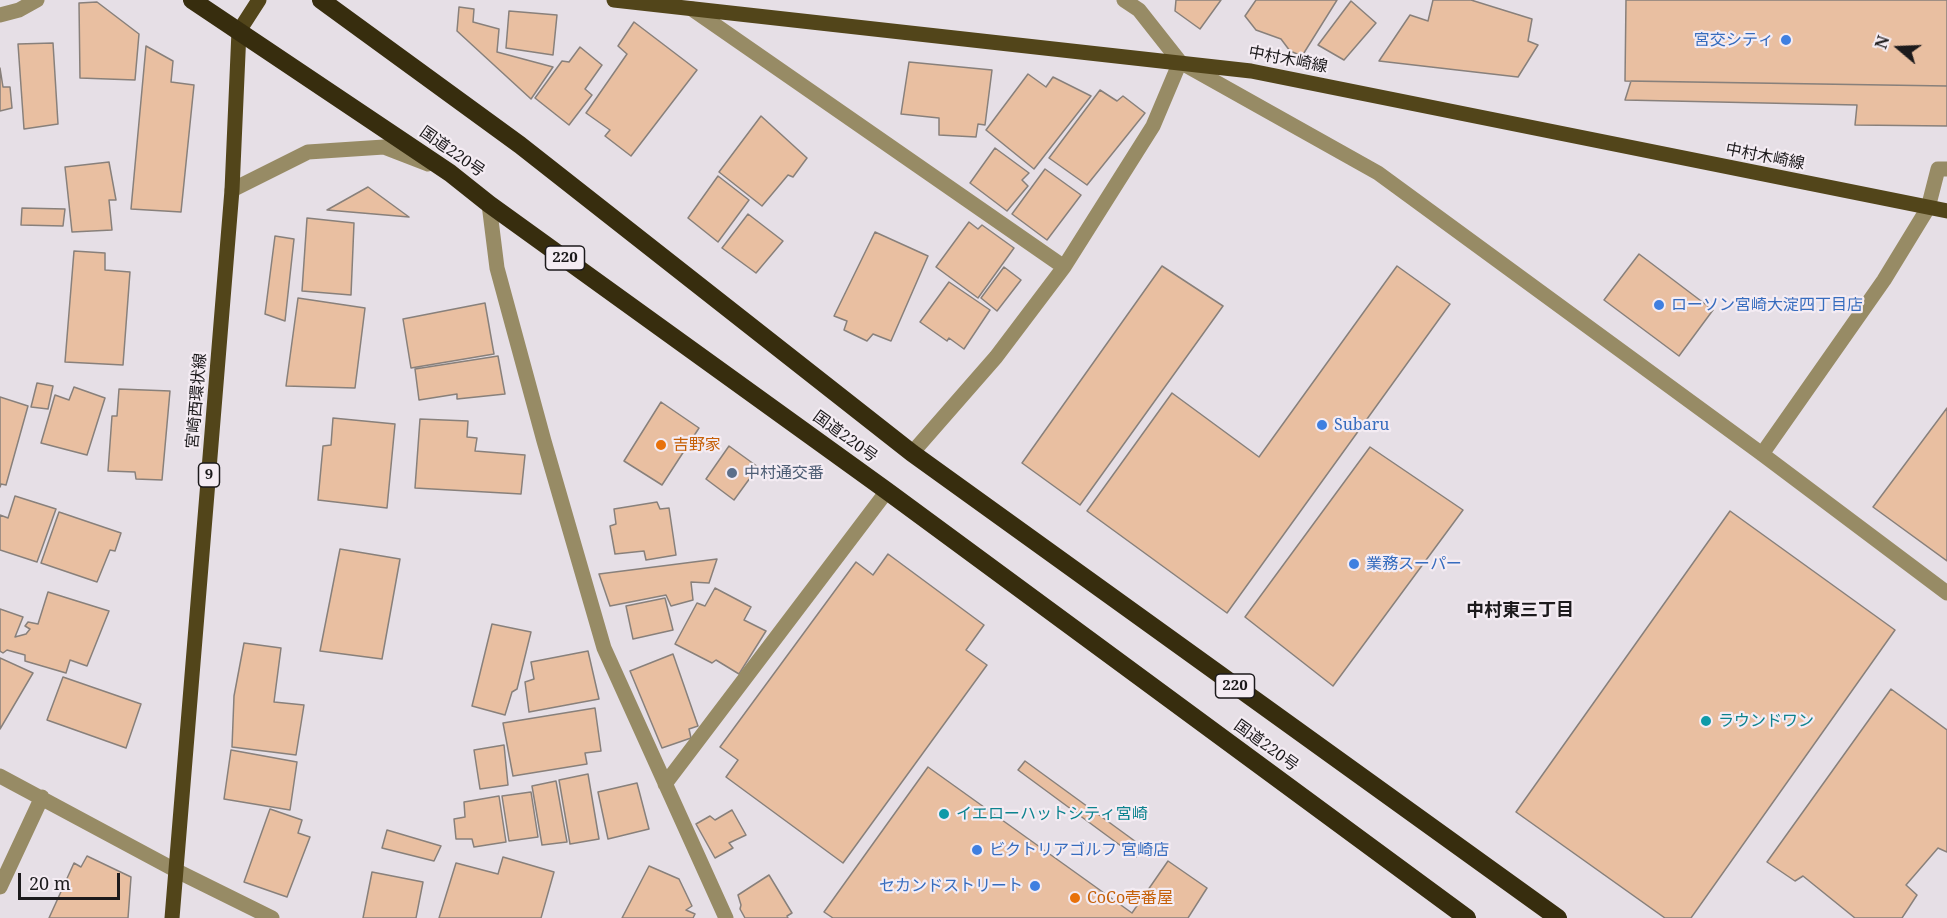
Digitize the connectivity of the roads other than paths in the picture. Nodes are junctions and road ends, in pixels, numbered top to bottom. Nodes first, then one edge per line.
1 (37, 0) edge
2 (192, 0) edge
3 (259, 0) edge
4 (321, 0) edge
5 (614, 0) edge
6 (1124, 0) edge
7 (692, 9) junction
8 (0, 15) edge
9 (239, 31) junction
10 (1180, 62) junction
11 (1947, 169) edge
12 (450, 173) junction
13 (232, 190) junction
14 (489, 204) junction
15 (1928, 208) junction
16 (1947, 211) edge
17 (1064, 267) junction
18 (912, 453) junction
19 (1762, 454) junction
20 (887, 491) junction
21 (1947, 593) edge
22 (0, 776) edge
23 (666, 784) junction
24 (42, 797) junction
25 (177, 871) junction
26 (0, 887) edge
27 (172, 918) edge
28 (272, 918) edge
29 (726, 918) edge
30 (1467, 918) edge
31 (1558, 918) edge

1 - 8 street
2 - 9 highway, 国道220号 / 220
3 - 9 main road
4 - 18 highway, 国道220号 / 220
5 - 7 main road, 中村木崎線
6 - 10 street
7 - 10 main road, 中村木崎線
7 - 17 street
9 - 12 highway, 国道220号 / 220
9 - 13 main road, 宮崎西環状線 / 9
10 - 15 main road, 中村木崎線
10 - 17 street
10 - 19 street
11 - 15 street
12 - 13 street
12 - 14 highway, 国道220号 / 220
13 - 25 main road, 宮崎西環状線 / 9
14 - 20 highway, 国道220号 / 220
14 - 23 street
15 - 16 main road, 中村木崎線
15 - 19 street
17 - 18 street
18 - 31 highway, 国道220号 / 220
19 - 21 street
20 - 23 street
20 - 30 highway, 国道220号 / 220
22 - 24 street
23 - 29 street
24 - 25 street
24 - 26 street
25 - 27 main road, 宮崎西環状線 / 9
25 - 28 street

